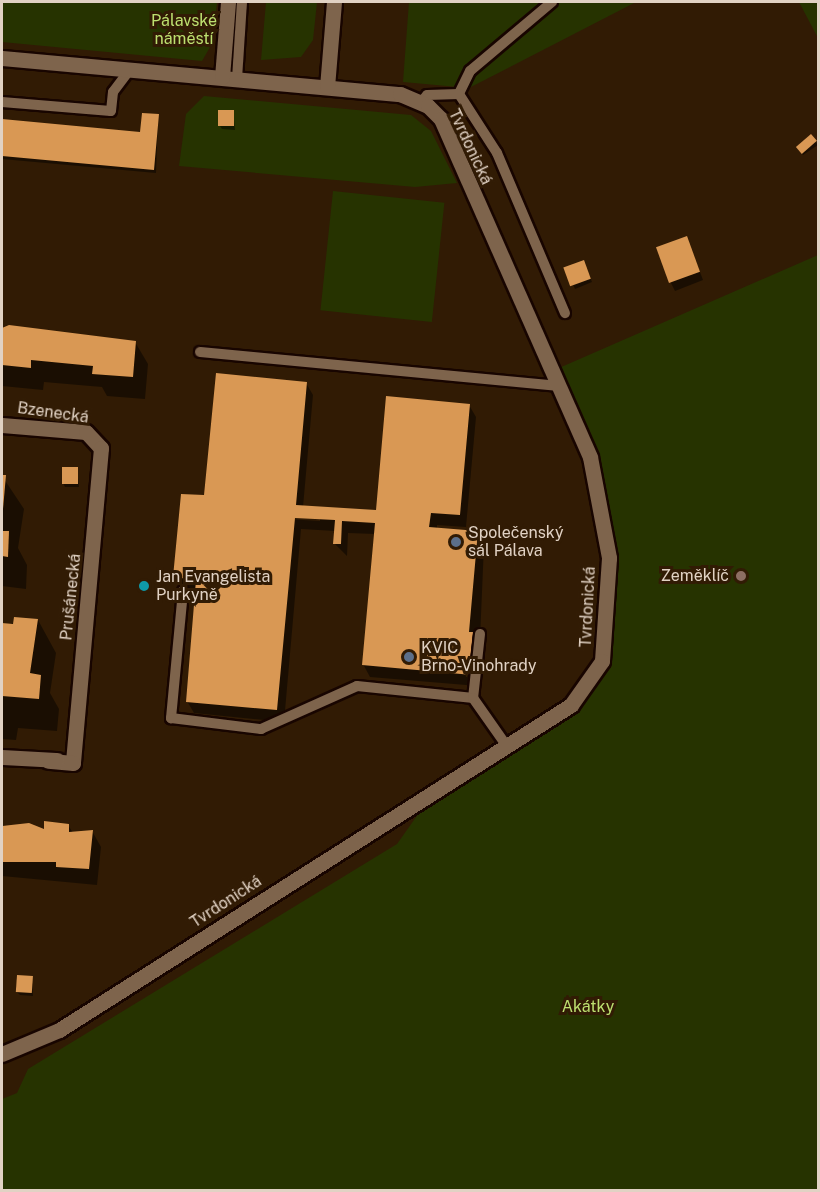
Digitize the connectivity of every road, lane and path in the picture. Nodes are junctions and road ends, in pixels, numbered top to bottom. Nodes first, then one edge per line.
1 (228, 2) edge
2 (242, 2) edge
3 (334, 2) edge
4 (552, 2) edge
5 (2, 58) edge
6 (129, 71) junction
7 (229, 78) junction
8 (327, 87) junction
9 (459, 94) junction
10 (2, 102) edge
11 (425, 104) junction
12 (565, 313) dead end
13 (200, 352) dead end
14 (560, 386) junction
15 (2, 425) edge
16 (96, 443) joint
17 (183, 591) dead end
18 (480, 634) dead end
19 (473, 698) junction
20 (506, 745) junction
21 (2, 757) edge
22 (2, 1054) edge

1 - 7 street
2 - 7 lane
3 - 8 street
4 - 9 lane
5 - 6 street
6 - 7 street
6 - 10 lane
7 - 8 street
8 - 11 street
9 - 11 lane
9 - 12 lane
11 - 14 street, Tvrdonická
13 - 14 lane
14 - 20 street, Tvrdonická
15 - 16 street, Bzenecká
16 - 21 street, Prušánecká
17 - 19 lane
18 - 19 lane
19 - 20 lane
20 - 22 street, Tvrdonická

